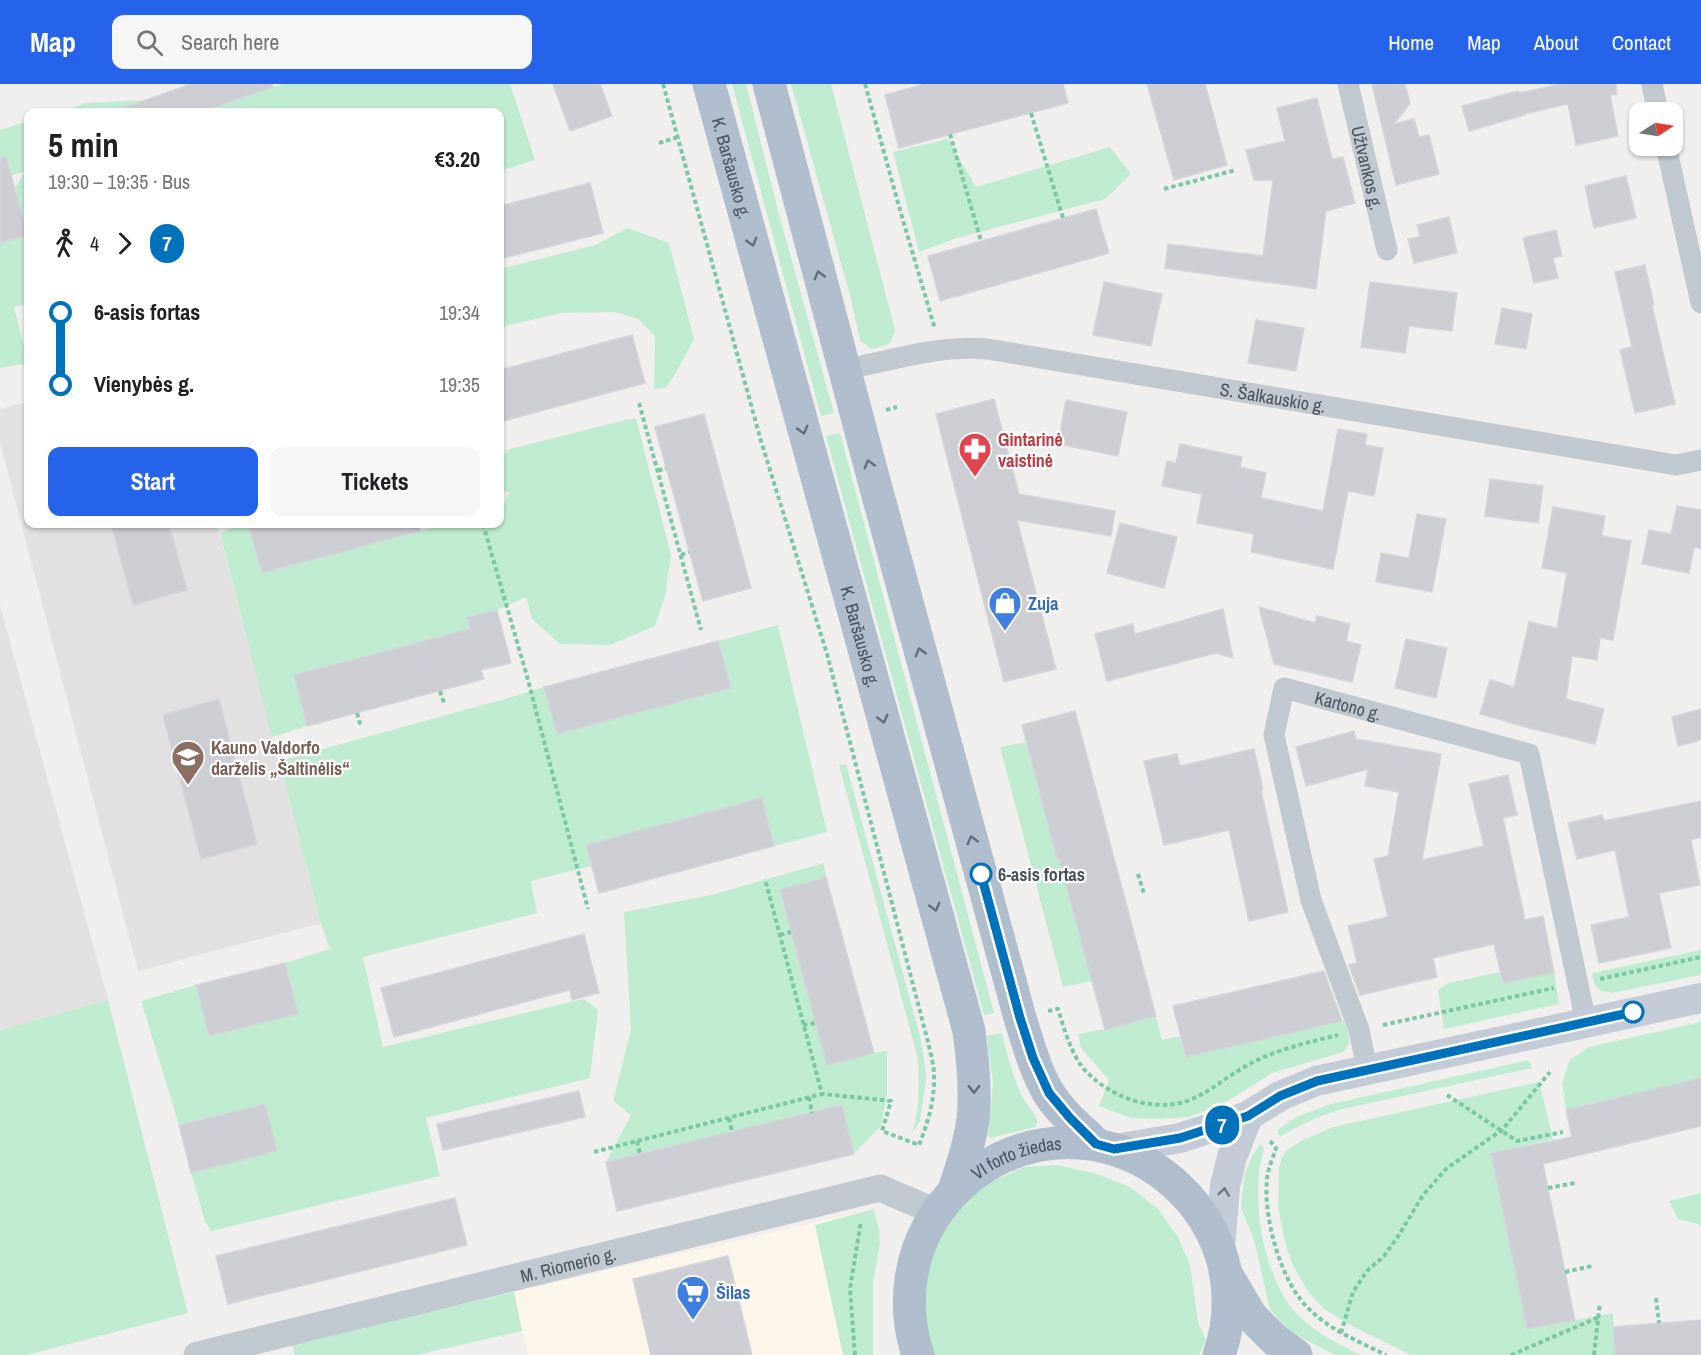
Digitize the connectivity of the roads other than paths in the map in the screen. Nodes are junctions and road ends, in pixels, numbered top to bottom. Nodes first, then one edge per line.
1 (709, 84) edge
2 (769, 84) edge
3 (1348, 84) edge
4 (1652, 84) edge
5 (1656, 102) edge
6 (1668, 156) edge
7 (1387, 250) dead end
8 (1701, 303) edge
9 (844, 370) junction
10 (1701, 459) edge
11 (1701, 998) edge
12 (1586, 1022) junction
13 (1367, 1069) junction
14 (1248, 1116) junction
15 (1105, 1147) junction
16 (945, 1201) junction
17 (1223, 1261) junction
18 (910, 1322) junction
19 (197, 1355) edge
20 (899, 1355) edge
21 (918, 1355) edge
22 (1219, 1355) edge
23 (1296, 1355) edge

1 -> 16 main road, K. Baršausko g.
9 -> 2 main road
3 - 7 street, Užtvankos g.
4 - 5 street
6 - 8 street
9 - 10 street, S. Šalkauskio g.
15 -> 9 main road
11 - 12 main road
12 - 13 main road
12 - 13 street, Kartono g.
13 - 14 main road
14 - 15 main road
17 -> 14 main road
15 - 16 main road, VI forto žiedas
15 - 17 main road, VI forto žiedas
16 - 18 main road, VI forto žiedas
16 - 19 street, M. Riomerio g.
17 - 22 main road, VI forto žiedas
17 - 23 main road
18 - 20 main road
18 - 21 main road, VI forto žiedas

